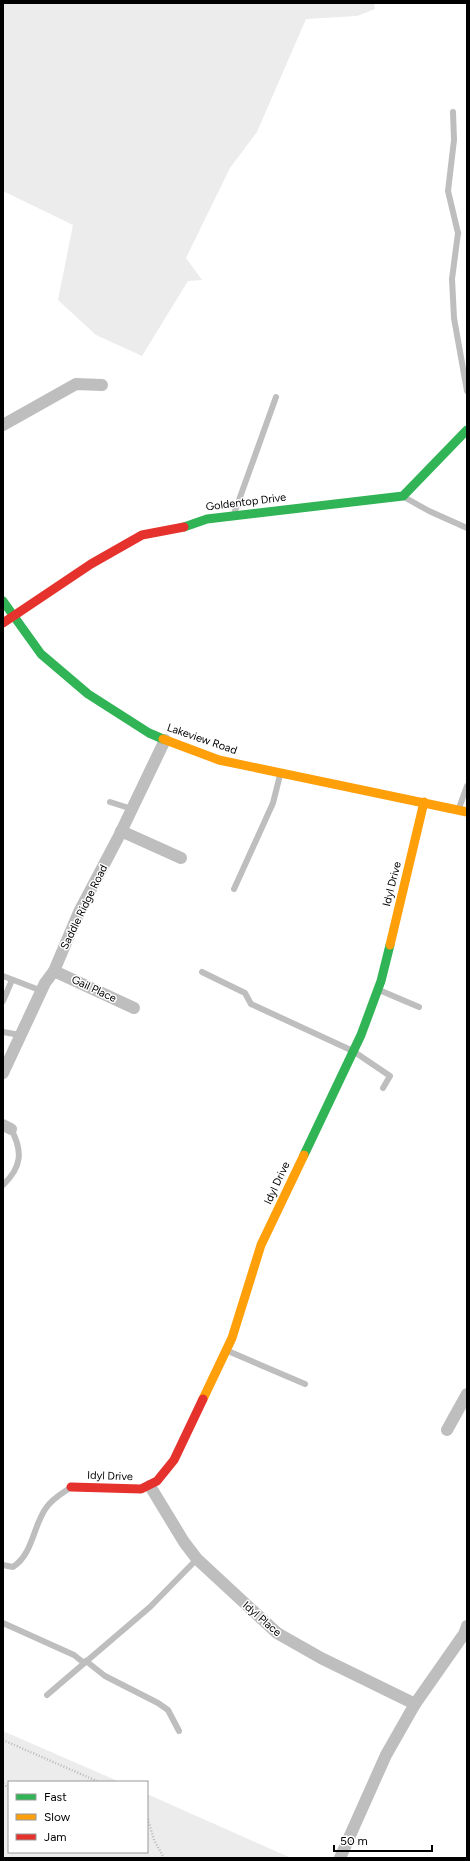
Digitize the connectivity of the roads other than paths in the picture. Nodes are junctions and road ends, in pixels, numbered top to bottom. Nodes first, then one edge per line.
1 (453, 112) dead end
2 (102, 385) dead end
3 (467, 391) edge
4 (276, 397) dead end
5 (3, 425) edge
6 (467, 430) edge
7 (403, 496) junction
8 (234, 516) junction
9 (467, 528) edge
10 (3, 602) edge
11 (12, 616) junction
12 (3, 623) edge
13 (165, 740) junction
14 (280, 774) junction
15 (467, 786) edge
16 (110, 802) dead end
17 (424, 802) junction
18 (132, 809) junction
19 (463, 811) edge
20 (122, 831) junction
21 (181, 858) dead end
22 (234, 889) dead end
23 (54, 971) junction
24 (202, 972) dead end
25 (3, 976) edge
26 (12, 980) junction
27 (377, 990) junction
28 (42, 991) junction
29 (3, 1001) edge
30 (419, 1007) dead end
31 (134, 1008) dead end
32 (3, 1032) edge
33 (20, 1036) junction
34 (353, 1052) junction
35 (3, 1073) edge
36 (383, 1088) dead end
37 (7, 1127) edge
38 (3, 1185) edge
39 (227, 1350) junction
40 (304, 1384) dead end
41 (467, 1394) edge
42 (448, 1430) dead end
43 (150, 1486) junction
44 (71, 1487) joint
45 (196, 1559) junction
46 (3, 1565) edge
47 (3, 1623) edge
48 (467, 1626) edge
49 (85, 1662) junction
50 (47, 1695) dead end
51 (415, 1704) junction
52 (179, 1730) dead end
53 (340, 1858) edge

1 - 3 lane
2 - 5 street
4 - 8 lane
6 - 7 street
7 - 8 street, Goldentop Drive
7 - 9 lane
8 - 11 street, Goldentop Drive
10 - 11 street, Lakeview Road
11 - 12 street, Goldentop Drive
11 - 13 street, Lakeview Road
13 - 14 street, Lakeview Road
13 - 18 street, Saddle Ridge Road
14 - 17 street, Lakeview Road
14 - 22 lane
15 - 19 lane
16 - 18 lane
17 - 19 street, Lakeview Road
17 - 27 street, Idyl Drive
18 - 20 street, Saddle Ridge Road
20 - 21 street
20 - 23 street, Saddle Ridge Road
23 - 28 street, Saddle Ridge Road
23 - 31 street, Gail Place
24 - 34 lane
25 - 26 lane
26 - 28 lane
26 - 29 lane
27 - 30 lane
27 - 34 street, Idyl Drive
28 - 33 street, Saddle Ridge Road
32 - 33 lane
33 - 35 street, Saddle Ridge Road
34 - 36 lane
34 - 39 street, Idyl Drive
37 - 38 lane
39 - 40 lane
39 - 43 street, Idyl Drive
41 - 42 street
43 - 44 street, Idyl Drive
43 - 45 street, Idyl Place
44 - 46 lane
45 - 49 lane
45 - 51 street, Idyl Place
47 - 49 lane
48 - 51 street
49 - 50 lane
49 - 52 lane
51 - 53 street

